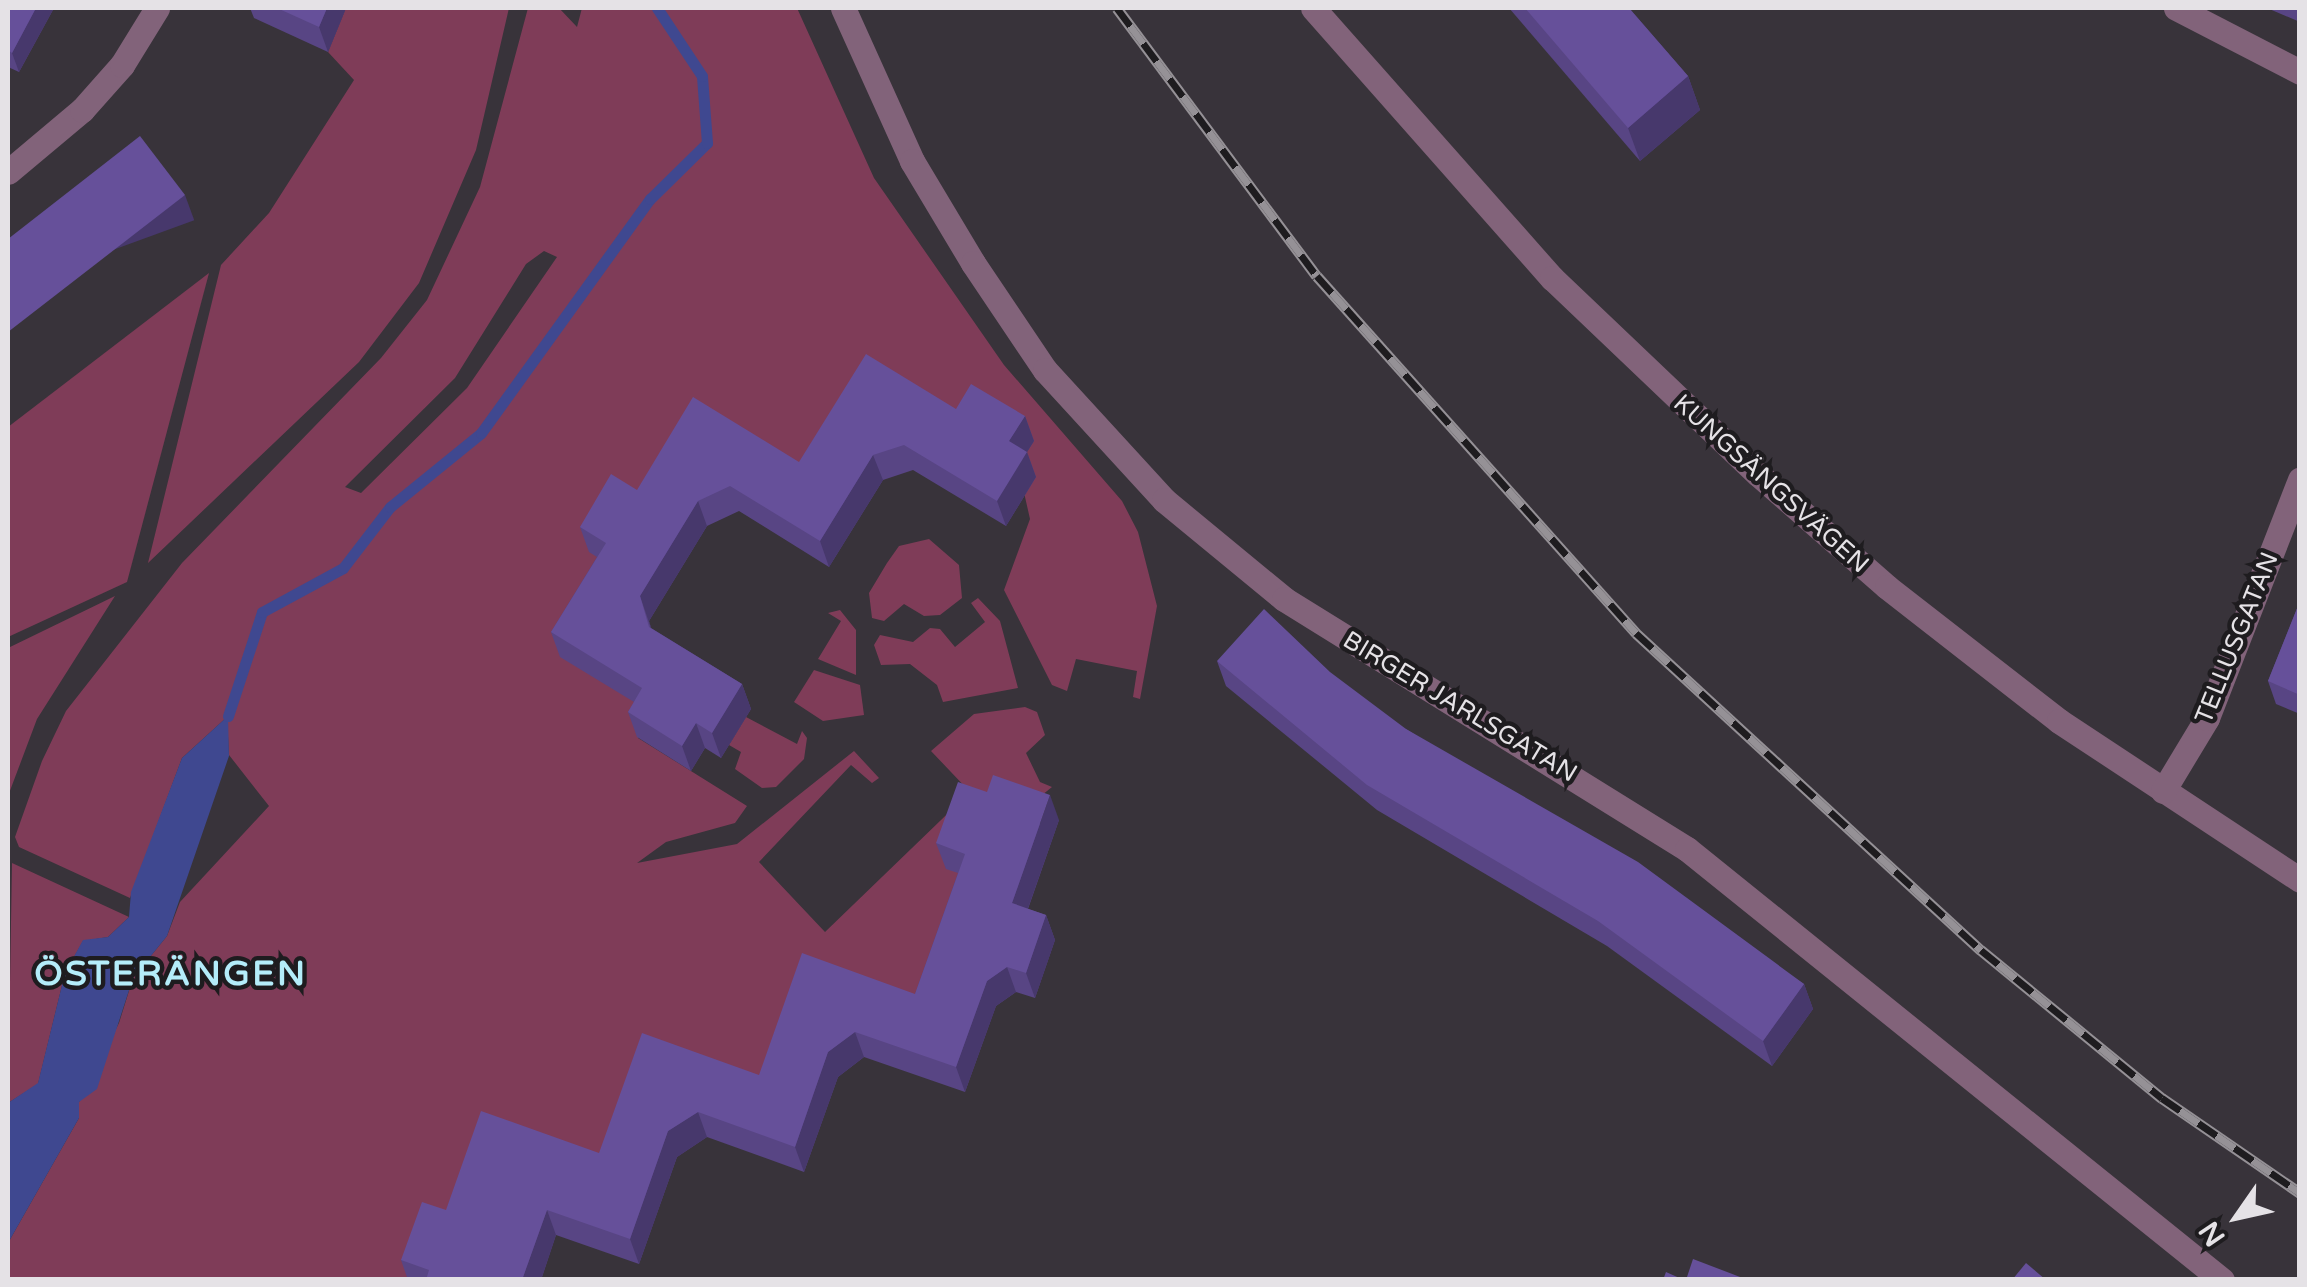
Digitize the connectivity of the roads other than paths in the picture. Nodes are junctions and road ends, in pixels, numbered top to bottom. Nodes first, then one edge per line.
1 (156, 8) edge
2 (844, 8) edge
3 (1313, 8) edge
4 (2176, 8) edge
5 (2300, 72) edge
6 (8, 172) edge
7 (2300, 479) edge
8 (2163, 791) junction
9 (2300, 880) edge
10 (2222, 1280) edge

1 - 6 street
2 - 10 street, BIRGER JARLSGATAN
3 - 8 street, KUNGSÄNGSVÄGEN
4 - 5 street
7 - 8 street, TELLUSGATAN
8 - 9 street, KUNGSÄNGSVÄGEN

